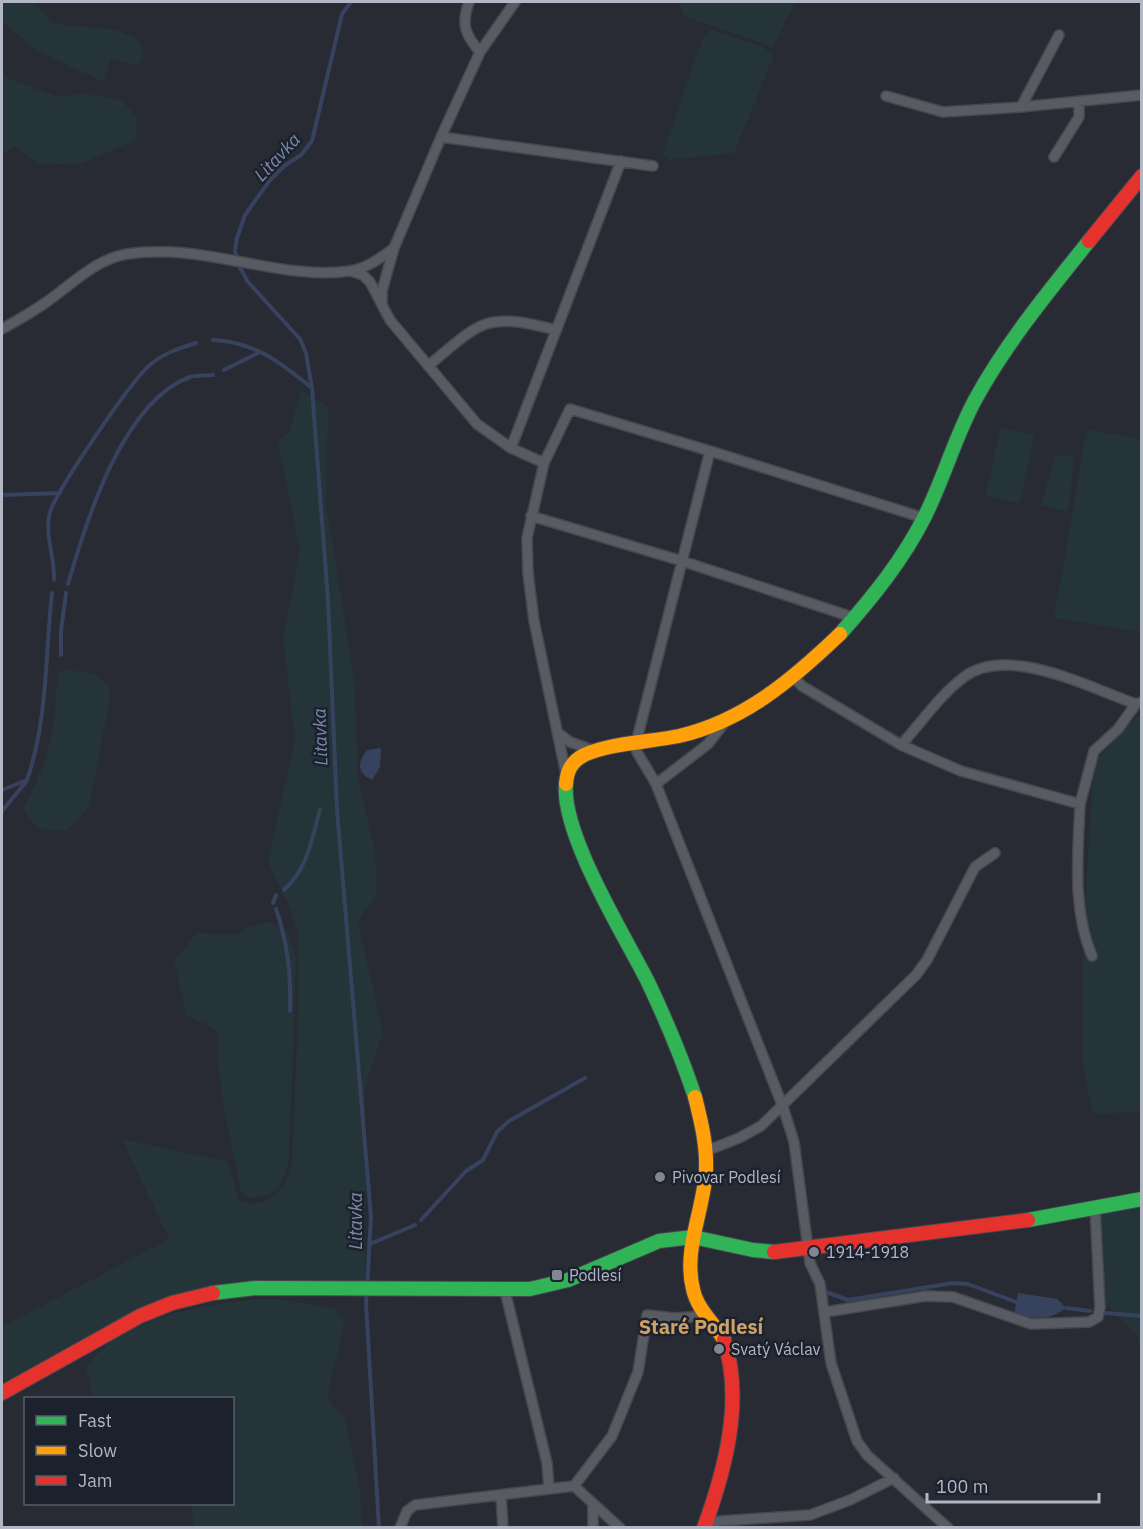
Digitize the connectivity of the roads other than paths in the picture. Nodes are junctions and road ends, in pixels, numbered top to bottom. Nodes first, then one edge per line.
1 (469, 2) edge
2 (515, 2) edge
3 (1059, 35) dead end
4 (480, 52) junction
5 (1142, 95) edge
6 (886, 96) dead end
7 (1079, 102) junction
8 (1021, 107) junction
9 (441, 137) junction
10 (1054, 157) dead end
11 (621, 161) junction
12 (653, 166) dead end
13 (1142, 176) edge
14 (394, 248) junction
15 (351, 271) junction
16 (382, 306) junction
17 (2, 329) edge
18 (556, 330) junction
19 (428, 366) junction
20 (511, 448) junction
21 (710, 451) junction
22 (544, 463) junction
23 (531, 516) junction
24 (924, 518) junction
25 (682, 561) junction
26 (855, 618) junction
27 (792, 676) junction
28 (1139, 703) edge
29 (725, 721) junction
30 (557, 732) junction
31 (636, 743) junction
32 (901, 745) junction
33 (595, 751) junction
34 (566, 774) junction
35 (656, 784) junction
36 (1080, 804) junction
37 (995, 853) dead end
38 (1092, 956) dead end
39 (783, 1107) junction
40 (706, 1150) junction
41 (1142, 1199) edge
42 (1095, 1207) junction
43 (693, 1236) junction
44 (809, 1250) junction
45 (505, 1292) junction
46 (825, 1312) junction
47 (707, 1316) junction
48 (2, 1393) edge
49 (894, 1478) junction
50 (574, 1486) junction
51 (549, 1488) junction
52 (501, 1495) junction
53 (593, 1506) junction
54 (705, 1525) edge
55 (400, 1527) edge
56 (503, 1527) edge
57 (593, 1527) edge
58 (619, 1527) edge
59 (948, 1527) edge

1 - 4 street
2 - 4 street
3 - 8 street
4 - 9 street
5 - 7 street
6 - 8 street
7 - 8 street
7 - 10 street
9 - 11 street
9 - 14 street
11 - 12 street
11 - 18 street
13 - 24 street
14 - 15 street
14 - 16 street
15 - 16 street
15 - 17 street
16 - 19 street
18 - 19 street
18 - 20 street
19 - 20 street
20 - 22 street
21 - 22 street
21 - 24 street
21 - 25 street
22 - 23 street
23 - 25 street
23 - 30 street
24 - 26 street
25 - 26 street
25 - 31 street
26 - 27 street
27 - 29 street
27 - 32 street
28 - 32 street
28 - 36 street
29 - 31 street
29 - 35 street
30 - 33 street
30 - 34 street
31 - 33 street
31 - 35 street
32 - 36 street
33 - 34 street
34 - 40 street
35 - 39 street
36 - 38 street
37 - 39 street
39 - 40 street
39 - 44 street
40 - 43 street
41 - 42 street
42 - 44 street
42 - 46 street
43 - 44 street
43 - 45 street
43 - 47 street
44 - 46 street
45 - 48 street
45 - 51 street
46 - 49 street
47 - 50 street
47 - 54 street
49 - 54 street
49 - 59 street
50 - 51 street
50 - 53 street
51 - 52 street
52 - 55 street
52 - 56 street
53 - 57 street
53 - 58 street

